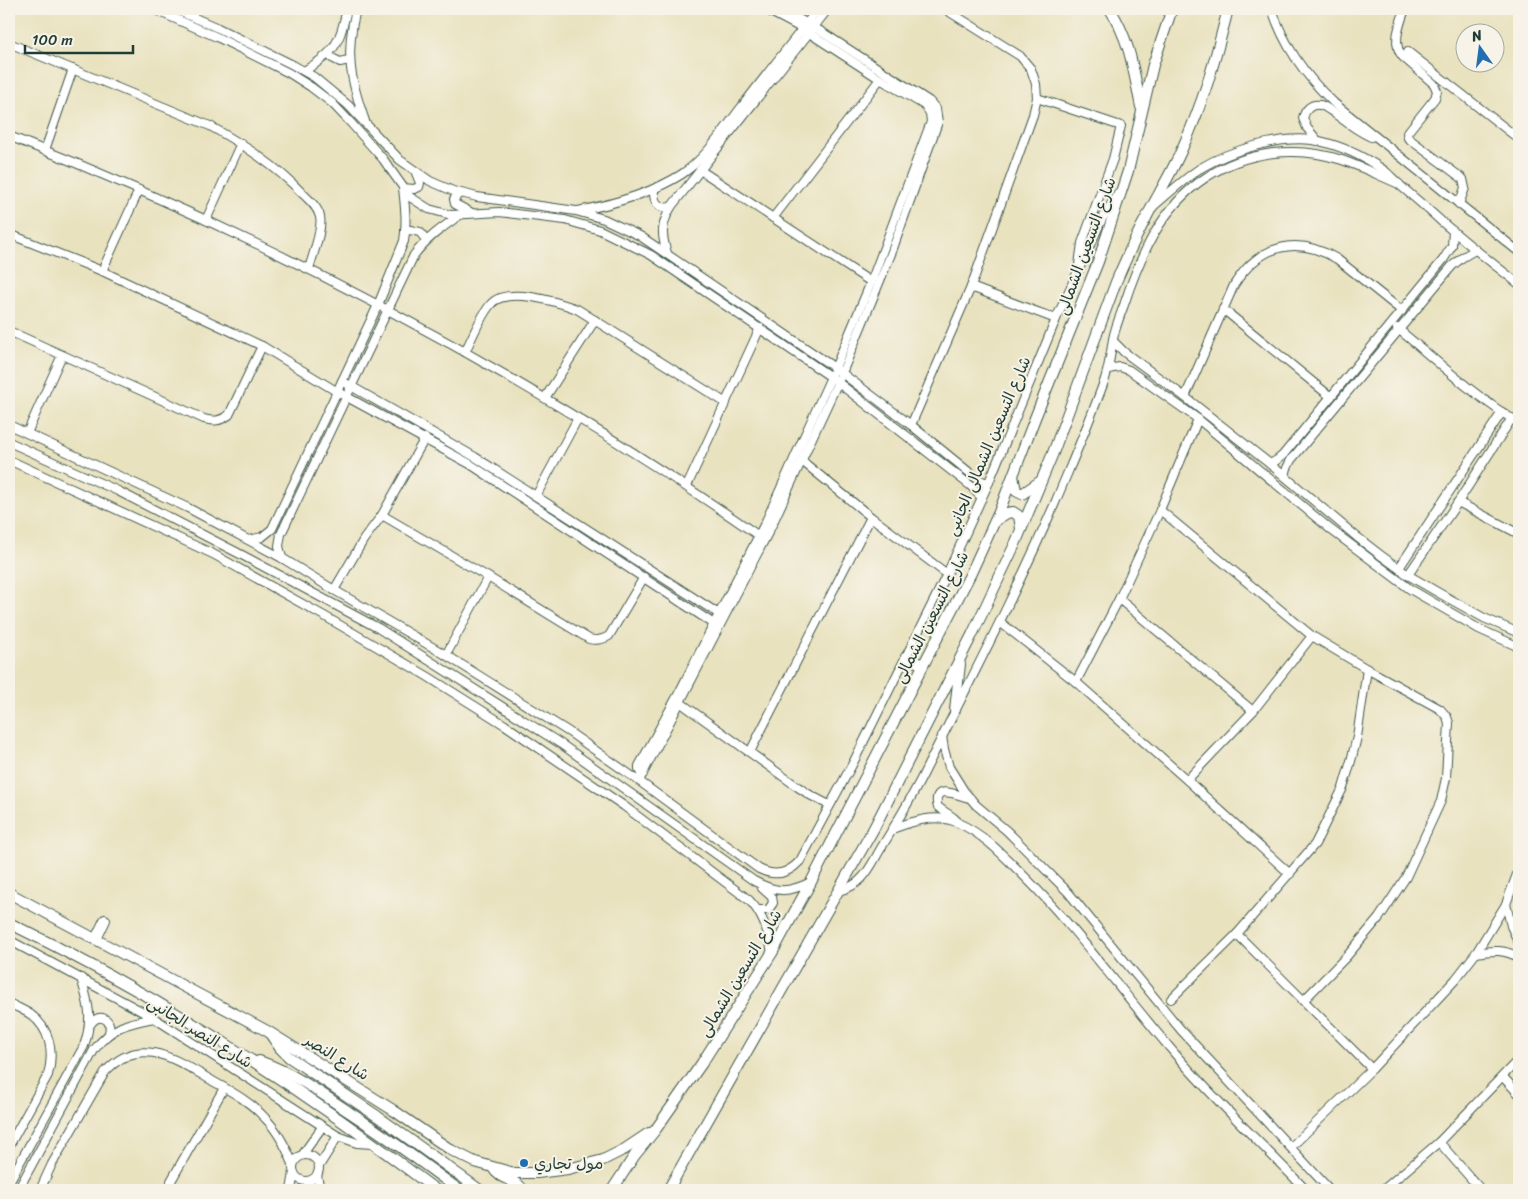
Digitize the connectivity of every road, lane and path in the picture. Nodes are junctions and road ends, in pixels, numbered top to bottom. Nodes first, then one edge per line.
1 (153, 9) edge
2 (174, 9) edge
3 (347, 9) edge
4 (356, 9) edge
5 (765, 9) edge
6 (780, 9) edge
7 (818, 9) edge
8 (828, 9) edge
9 (946, 9) edge
10 (1110, 9) edge
11 (1172, 9) edge
12 (1228, 9) edge
13 (1272, 9) edge
14 (1404, 9) edge
15 (808, 28) junction
16 (9, 43) edge
17 (1408, 52) dead end
18 (329, 54) junction
19 (349, 60) junction
20 (73, 69) junction
21 (304, 71) junction
22 (880, 79) junction
23 (1037, 98) junction
24 (1141, 110) junction
25 (366, 125) junction
26 (9, 136) edge
27 (1378, 139) junction
28 (1519, 139) edge
29 (1318, 141) junction
30 (240, 143) junction
31 (45, 150) junction
32 (700, 170) junction
33 (415, 172) junction
34 (1399, 184) junction
35 (1123, 186) junction
36 (403, 188) junction
37 (654, 189) junction
38 (139, 190) junction
39 (460, 193) junction
40 (1459, 204) junction
41 (671, 207) junction
42 (1151, 208) junction
43 (576, 211) junction
44 (462, 214) junction
45 (473, 214) junction
46 (773, 218) junction
47 (206, 220) junction
48 (405, 231) junction
49 (1453, 231) junction
50 (9, 234) edge
51 (426, 240) junction
52 (1475, 250) junction
53 (1519, 252) edge
54 (666, 253) junction
55 (309, 269) junction
56 (1079, 270) junction
57 (102, 271) junction
58 (871, 282) junction
59 (1519, 284) edge
60 (971, 287) junction
61 (378, 305) junction
62 (1223, 309) junction
63 (388, 310) junction
64 (1402, 310) junction
65 (1056, 319) junction
66 (594, 320) junction
67 (1392, 324) junction
68 (760, 328) junction
69 (1400, 330) junction
70 (9, 331) edge
71 (1113, 340) junction
72 (262, 346) junction
73 (465, 352) junction
74 (62, 355) junction
75 (835, 368) junction
76 (1108, 369) junction
77 (842, 373) junction
78 (831, 376) junction
79 (342, 381) junction
80 (838, 382) junction
81 (351, 386) junction
82 (336, 391) junction
83 (346, 396) junction
84 (1184, 397) junction
85 (1331, 397) junction
86 (545, 398) junction
87 (726, 403) junction
88 (1502, 412) junction
89 (578, 418) junction
90 (1512, 418) junction
91 (1198, 419) junction
92 (1519, 423) edge
93 (9, 425) edge
94 (911, 425) junction
95 (27, 433) junction
96 (425, 438) junction
97 (9, 442) edge
98 (9, 460) edge
99 (802, 461) junction
100 (1270, 464) junction
101 (1013, 475) junction
102 (1285, 476) junction
103 (123, 478) junction
104 (1042, 480) junction
105 (990, 482) junction
106 (688, 486) junction
107 (118, 491) junction
108 (536, 496) junction
109 (982, 498) junction
110 (1458, 502) junction
111 (1160, 510) junction
112 (382, 515) junction
113 (871, 517) junction
114 (996, 520) junction
115 (1021, 530) junction
116 (1519, 534) edge
117 (759, 536) junction
118 (249, 540) junction
119 (282, 558) junction
120 (1399, 568) junction
121 (947, 574) junction
122 (1408, 574) junction
123 (488, 577) junction
124 (644, 577) junction
125 (742, 577) junction
126 (334, 590) junction
127 (1119, 599) junction
128 (720, 614) junction
129 (356, 617) junction
130 (1484, 618) junction
131 (1000, 622) junction
132 (714, 624) junction
133 (378, 628) junction
134 (1479, 629) junction
135 (350, 630) junction
136 (1519, 633) edge
137 (1312, 636) junction
138 (370, 642) junction
139 (1519, 647) edge
140 (446, 655) junction
141 (906, 657) junction
142 (961, 658) junction
143 (923, 665) junction
144 (1367, 669) junction
145 (1076, 682) junction
146 (681, 703) junction
147 (956, 710) junction
148 (1253, 711) junction
149 (569, 732) junction
150 (942, 736) junction
151 (562, 744) junction
152 (750, 752) junction
153 (641, 777) junction
154 (1187, 780) junction
155 (970, 798) junction
156 (829, 805) junction
157 (958, 822) junction
158 (892, 829) junction
159 (1519, 869) edge
160 (1290, 874) junction
161 (754, 881) junction
162 (811, 882) junction
163 (838, 891) junction
164 (9, 893) edge
165 (1506, 904) junction
166 (758, 910) junction
167 (106, 920) dead end
168 (9, 923) edge
169 (1237, 934) junction
170 (96, 939) junction
171 (9, 940) edge
172 (1519, 943) edge
173 (772, 953) junction
174 (1476, 954) junction
175 (1519, 958) edge
176 (81, 978) junction
177 (1171, 999) dead end
178 (1304, 1001) junction
179 (9, 1003) edge
180 (154, 1018) junction
181 (90, 1025) junction
182 (269, 1032) junction
183 (109, 1033) junction
184 (247, 1058) junction
185 (1519, 1059) edge
186 (1372, 1069) junction
187 (1502, 1078) junction
188 (224, 1088) junction
189 (1519, 1094) edge
190 (322, 1127) junction
191 (656, 1128) junction
192 (338, 1136) junction
193 (1438, 1142) junction
194 (375, 1144) junction
195 (9, 1146) edge
196 (1291, 1148) junction
197 (303, 1154) junction
198 (293, 1164) junction
199 (494, 1168) junction
200 (318, 1170) junction
201 (294, 1173) junction
202 (171, 1181) dead end
203 (9, 1182) edge
204 (669, 1189) edge
205 (18, 1190) edge
206 (40, 1190) edge
207 (291, 1190) edge
208 (320, 1190) edge
209 (436, 1190) edge
210 (459, 1190) edge
211 (480, 1190) edge
212 (523, 1190) edge
213 (612, 1190) edge
214 (1306, 1190) edge
215 (1330, 1190) edge
216 (1383, 1190) edge
217 (1481, 1190) edge

1 - 36 street
2 - 21 street
3 - 18 street
4 - 19 street
5 - 15 street
6 - 15 street
7 - 15 street
8 - 15 street
9 - 23 street
10 - 24 main road
11 - 24 main road, شارع التسعين الشمالى
12 - 42 main road
13 - 27 street
14 - 40 street
15 - 22 street
15 - 32 street
15 - 37 street
15 - 77 street
16 - 20 street
17 - 28 street
18 - 19 street
18 - 21 street
19 - 25 street
20 - 30 street
20 - 31 street
21 - 25 street
22 - 46 street
22 - 58 street
23 - 56 street
23 - 60 street
24 - 35 main road, شارع التسعين الشمالى
25 - 33 street
26 - 31 street
27 - 29 street
27 - 40 street
29 - 34 street
29 - 42 street
30 - 47 street
30 - 55 street
31 - 38 street
32 - 41 street
32 - 46 street
33 - 36 street
33 - 39 street
34 - 49 street
34 - 71 street
35 - 56 street, شارع التسعين الشمالى الجانبى
35 - 101 main road, شارع التسعين الشمالى
36 - 44 street
36 - 48 street
37 - 41 street
37 - 43 street
38 - 47 street
38 - 57 street
39 - 43 street
39 - 45 street
40 - 53 street
41 - 54 street
42 - 104 main road
43 - 54 street
44 - 45 street
44 - 51 street
45 - 68 street
46 - 58 street
47 - 55 street
48 - 51 street
48 - 61 street
49 - 52 street
49 - 64 street
50 - 57 street
51 - 63 street
52 - 59 street
52 - 69 street
54 - 75 street
55 - 61 street
56 - 65 street, شارع التسعين الشمالى الجانبى
57 - 72 street
58 - 75 street
60 - 65 street
60 - 94 street
61 - 63 street
61 - 79 street
62 - 64 street
62 - 84 street
62 - 85 street
63 - 73 street
63 - 81 street
64 - 67 street
65 - 105 street, شارع التسعين الشمالى الجانبى
66 - 73 street
66 - 86 street
66 - 87 street
67 - 69 street
67 - 85 street
68 - 78 street
68 - 87 street
69 - 88 street
69 - 102 street
70 - 74 street
71 - 76 street
71 - 84 street
72 - 74 street
72 - 82 street
73 - 86 street
74 - 95 street
75 - 77 street
75 - 78 street
76 - 91 street
76 - 131 street
77 - 80 street
77 - 94 street
78 - 80 street
78 - 117 street
79 - 81 street
79 - 82 street
80 - 99 street
80 - 109 street
81 - 83 street
81 - 108 street
82 - 83 street
82 - 118 street
83 - 96 street
83 - 119 street
84 - 100 street
85 - 100 street
86 - 89 street
87 - 106 street
88 - 90 street
88 - 120 street
89 - 106 street
89 - 108 street
90 - 92 street
90 - 110 street
91 - 111 street
91 - 134 street
93 - 95 street
94 - 105 street
95 - 103 street
96 - 112 street
96 - 124 street
97 - 107 street
98 - 135 street
99 - 113 street
99 - 125 street
100 - 102 street
101 - 104 main road
101 - 114 main road, شارع التسعين الشمالى
102 - 120 street
103 - 107 street
103 - 118 street
104 - 115 main road
105 - 109 street, شارع التسعين الشمالى الجانبى
106 - 117 street
107 - 129 street
108 - 128 street
109 - 121 street, شارع التسعين الشمالى الجانبى
110 - 116 street
110 - 122 street
111 - 127 street
111 - 137 street
112 - 123 street
112 - 126 street
113 - 121 street
113 - 152 street
114 - 115 main road
114 - 143 main road, شارع التسعين الشمالى
115 - 142 main road
117 - 125 street
118 - 119 street
119 - 126 street
120 - 122 street
121 - 141 street, شارع التسعين الشمالى الجانبى
122 - 130 street
123 - 124 street
123 - 140 street
124 - 132 street
125 - 128 street
125 - 146 street
126 - 140 street
127 - 145 street
127 - 148 street
128 - 132 street
129 - 133 street
129 - 135 street
130 - 134 street
130 - 136 street
131 - 145 street
131 - 147 street
132 - 153 street
133 - 138 street
133 - 151 street
134 - 139 street
135 - 138 street
137 - 144 street
137 - 148 street
138 - 166 street
140 - 149 street
141 - 143 main road
141 - 156 street, شارع التسعين الشمالى الجانبى
142 - 147 main road
142 - 163 main road
143 - 162 main road, شارع التسعين الشمالى
144 - 160 street
144 - 178 street
145 - 154 street
146 - 152 street
146 - 153 street
147 - 150 street
148 - 154 street
149 - 151 street
149 - 153 street
150 - 155 street
150 - 158 street
151 - 161 street
152 - 156 street
153 - 156 street, شارع التسعين الشمالى الجانبى
154 - 160 street
155 - 157 street
155 - 196 street
157 - 158 street
157 - 214 street
158 - 163 street
159 - 165 street
160 - 169 street
161 - 162 street
161 - 166 street
162 - 173 main road, شارع التسعين الشمالى
163 - 204 main road
164 - 170 main road, شارع النصر
165 - 172 street
165 - 174 street
166 - 173 street
167 - 170 main road
168 - 184 main road
169 - 177 street
169 - 178 street
170 - 182 main road, شارع النصر
171 - 176 street, شارع النصر الجانبى
173 - 191 main road, شارع التسعين الشمالى
174 - 175 street
174 - 186 street
176 - 180 street, شارع النصر الجانبى
176 - 181 street
178 - 186 street
179 - 195 street
180 - 183 street
180 - 190 street, شارع النصر الجانبى
181 - 183 street
181 - 203 street
182 - 199 main road, شارع النصر
182 - 211 main road
183 - 205 street
184 - 194 main road
184 - 210 main road
185 - 187 street
186 - 196 street
187 - 189 street
187 - 193 street
188 - 198 street
188 - 202 street
188 - 206 street
190 - 192 street, شارع النصر الجانبى
190 - 197 street
191 - 199 main road, شارع النصر
191 - 213 main road, شارع التسعين الشمالى
192 - 194 street, شارع النصر الجانبى
192 - 200 street
193 - 216 street
193 - 217 street
194 - 209 main road
196 - 215 street
197 - 198 street
197 - 200 street
198 - 201 street
199 - 212 main road
200 - 201 street
200 - 208 street
201 - 207 street

